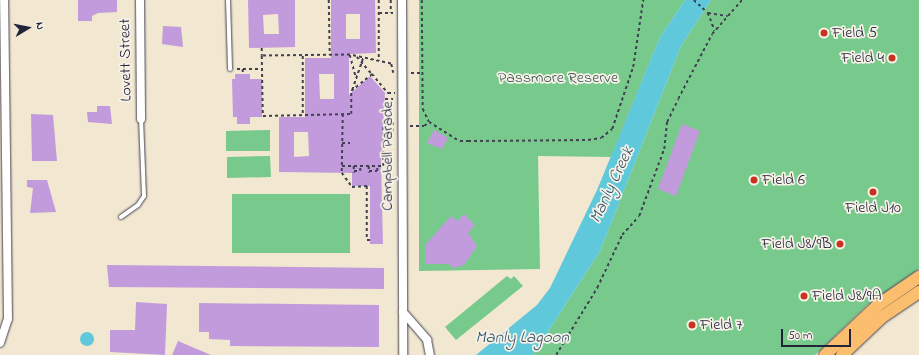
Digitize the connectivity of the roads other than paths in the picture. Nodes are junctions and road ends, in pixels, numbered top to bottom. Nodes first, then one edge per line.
1 (4, 0) edge
2 (140, 0) edge
3 (228, 0) edge
4 (402, 0) edge
5 (230, 69) road end
6 (141, 119) joint
7 (121, 217) dead end
8 (919, 277) edge
9 (919, 292) edge
10 (403, 312) junction
11 (0, 343) edge
12 (846, 350) edge
13 (402, 353) edge
14 (430, 355) edge
15 (825, 355) edge

1 - 11 street
2 - 6 street, Lovett Street
3 - 5 lane
4 - 10 street, Campbell Parade
6 - 7 lane
8 - 12 main road
9 - 12 main road
10 - 13 street, Campbell Parade
10 - 14 street
12 - 15 main road

